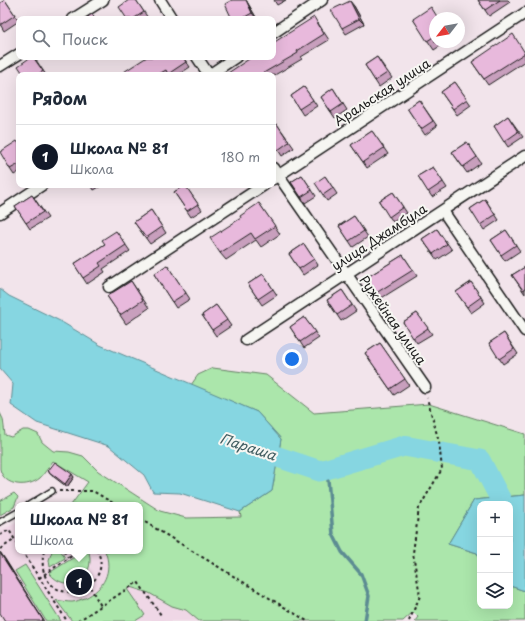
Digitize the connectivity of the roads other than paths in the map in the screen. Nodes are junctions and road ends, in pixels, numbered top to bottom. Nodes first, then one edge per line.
1 (103, 0) edge
2 (160, 0) edge
3 (322, 0) edge
4 (525, 13) edge
5 (78, 16) edge
6 (170, 16) edge
7 (276, 31) edge
8 (16, 56) edge
9 (199, 60) edge
10 (232, 60) edge
11 (0, 66) edge
12 (207, 72) edge
13 (214, 72) edge
14 (525, 156) edge
15 (276, 173) edge
16 (276, 175) edge
17 (38, 188) edge
18 (259, 188) edge
19 (443, 211) junction
20 (0, 213) edge
21 (345, 274) junction
22 (109, 288) dead end
23 (525, 331) edge
24 (246, 340) dead end
25 (425, 387) road end
26 (52, 491) road end
27 (34, 502) edge
28 (15, 514) edge
29 (0, 522) edge

1 - 5 street
2 - 6 street
3 - 7 street
4 - 15 street, Аральская улица
8 - 11 street
9 - 12 street
10 - 13 street
14 - 19 street, улица Джамбула
16 - 21 street, Ружейная улица
17 - 20 street
18 - 22 street
19 - 21 street, улица Джамбула
19 - 23 street
21 - 24 street, улица Джамбула
21 - 25 street, Ружейная улица
26 - 27 lane
28 - 29 lane

